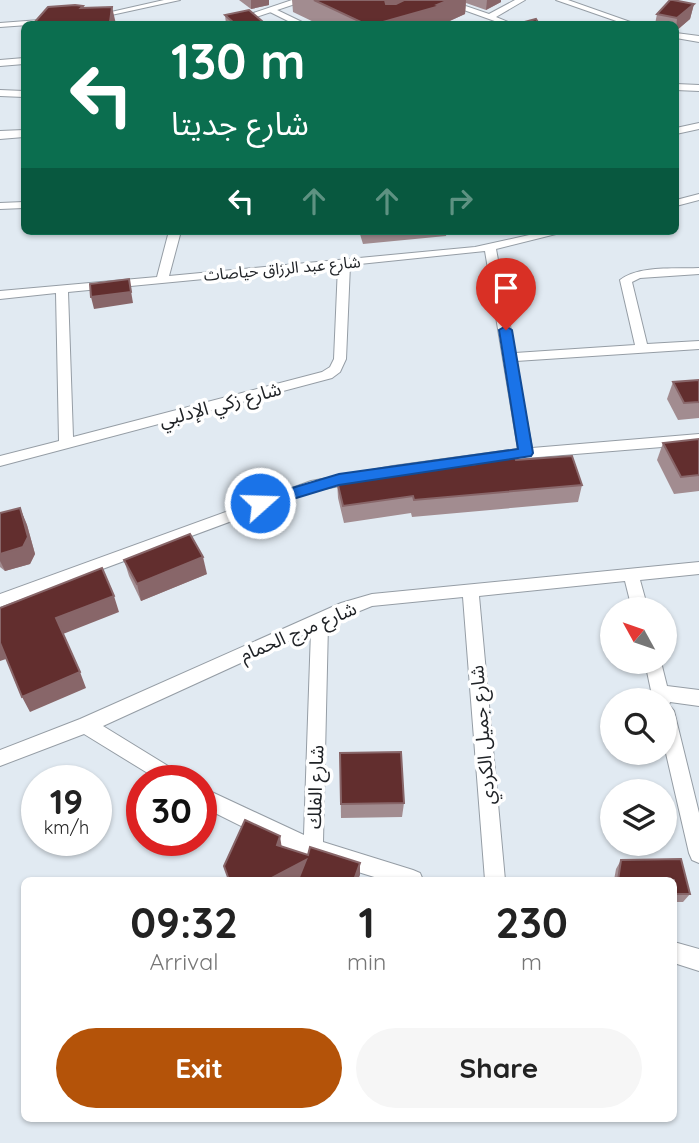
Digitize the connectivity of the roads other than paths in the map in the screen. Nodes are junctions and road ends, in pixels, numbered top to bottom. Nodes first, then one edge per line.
1 (176, 0) edge
2 (302, 0) edge
3 (439, 0) edge
4 (521, 0) edge
5 (560, 0) edge
6 (427, 6) edge
7 (273, 10) junction
8 (492, 16) junction
9 (83, 18) edge
10 (236, 21) edge
11 (293, 21) edge
12 (503, 21) edge
13 (623, 21) edge
14 (21, 24) edge
15 (0, 25) edge
16 (679, 36) edge
17 (699, 39) edge
18 (21, 61) edge
19 (0, 63) edge
20 (679, 85) edge
21 (699, 87) edge
22 (0, 93) edge
23 (21, 94) edge
24 (699, 126) edge
25 (679, 130) edge
26 (21, 134) edge
27 (0, 135) edge
28 (21, 205) edge
29 (0, 206) edge
30 (174, 235) edge
31 (545, 235) edge
32 (491, 248) junction
33 (344, 263) junction
34 (699, 271) edge
35 (162, 278) junction
36 (62, 291) junction
37 (0, 295) edge
38 (699, 345) edge
39 (642, 348) junction
40 (511, 357) junction
41 (699, 439) edge
42 (66, 445) junction
43 (526, 453) junction
44 (0, 461) edge
45 (699, 568) edge
46 (631, 574) junction
47 (470, 590) junction
48 (637, 597) edge
49 (0, 601) edge
50 (320, 621) junction
51 (699, 698) edge
52 (677, 700) edge
53 (86, 725) junction
54 (0, 758) edge
55 (677, 760) edge
56 (150, 765) edge
57 (217, 804) edge
58 (313, 849) junction
59 (699, 853) edge
60 (402, 877) edge
61 (495, 877) edge
62 (677, 955) edge
63 (699, 960) edge

1 - 9 street
2 - 7 street
3 - 6 street
3 - 8 street
4 - 8 street
5 - 13 street
7 - 10 street
7 - 11 street
8 - 12 street
14 - 15 street
16 - 17 street
18 - 19 street
20 - 21 street
22 - 23 street
24 - 25 street
26 - 27 street
28 - 29 street
30 - 35 street
31 - 32 street, شارع عبد الرزاق حياصات
32 - 33 street, شارع عبد الرزاق حياصات
32 - 40 street
33 - 35 street, شارع عبد الرزاق حياصات
33 - 42 street, شارع زكي الإدلبي
34 - 39 street
35 - 36 street, شارع عبد الرزاق حياصات
36 - 37 street, شارع عبد الرزاق حياصات
36 - 42 street
38 - 39 street
39 - 40 street
40 - 43 street
41 - 43 street
42 - 44 street, شارع زكي الإدلبي
43 - 49 street
45 - 46 street, شارع مرج الحمام
46 - 47 street, شارع مرج الحمام
46 - 48 street
47 - 50 street, شارع مرج الحمام
47 - 61 street, شارع جميل الكردي
50 - 53 street, شارع مرج الحمام
50 - 58 street, شارع الفلك
51 - 52 street
53 - 54 street, شارع مرج الحمام
53 - 56 street
55 - 59 street
57 - 58 street
58 - 60 street, شارع الفلك
62 - 63 street

